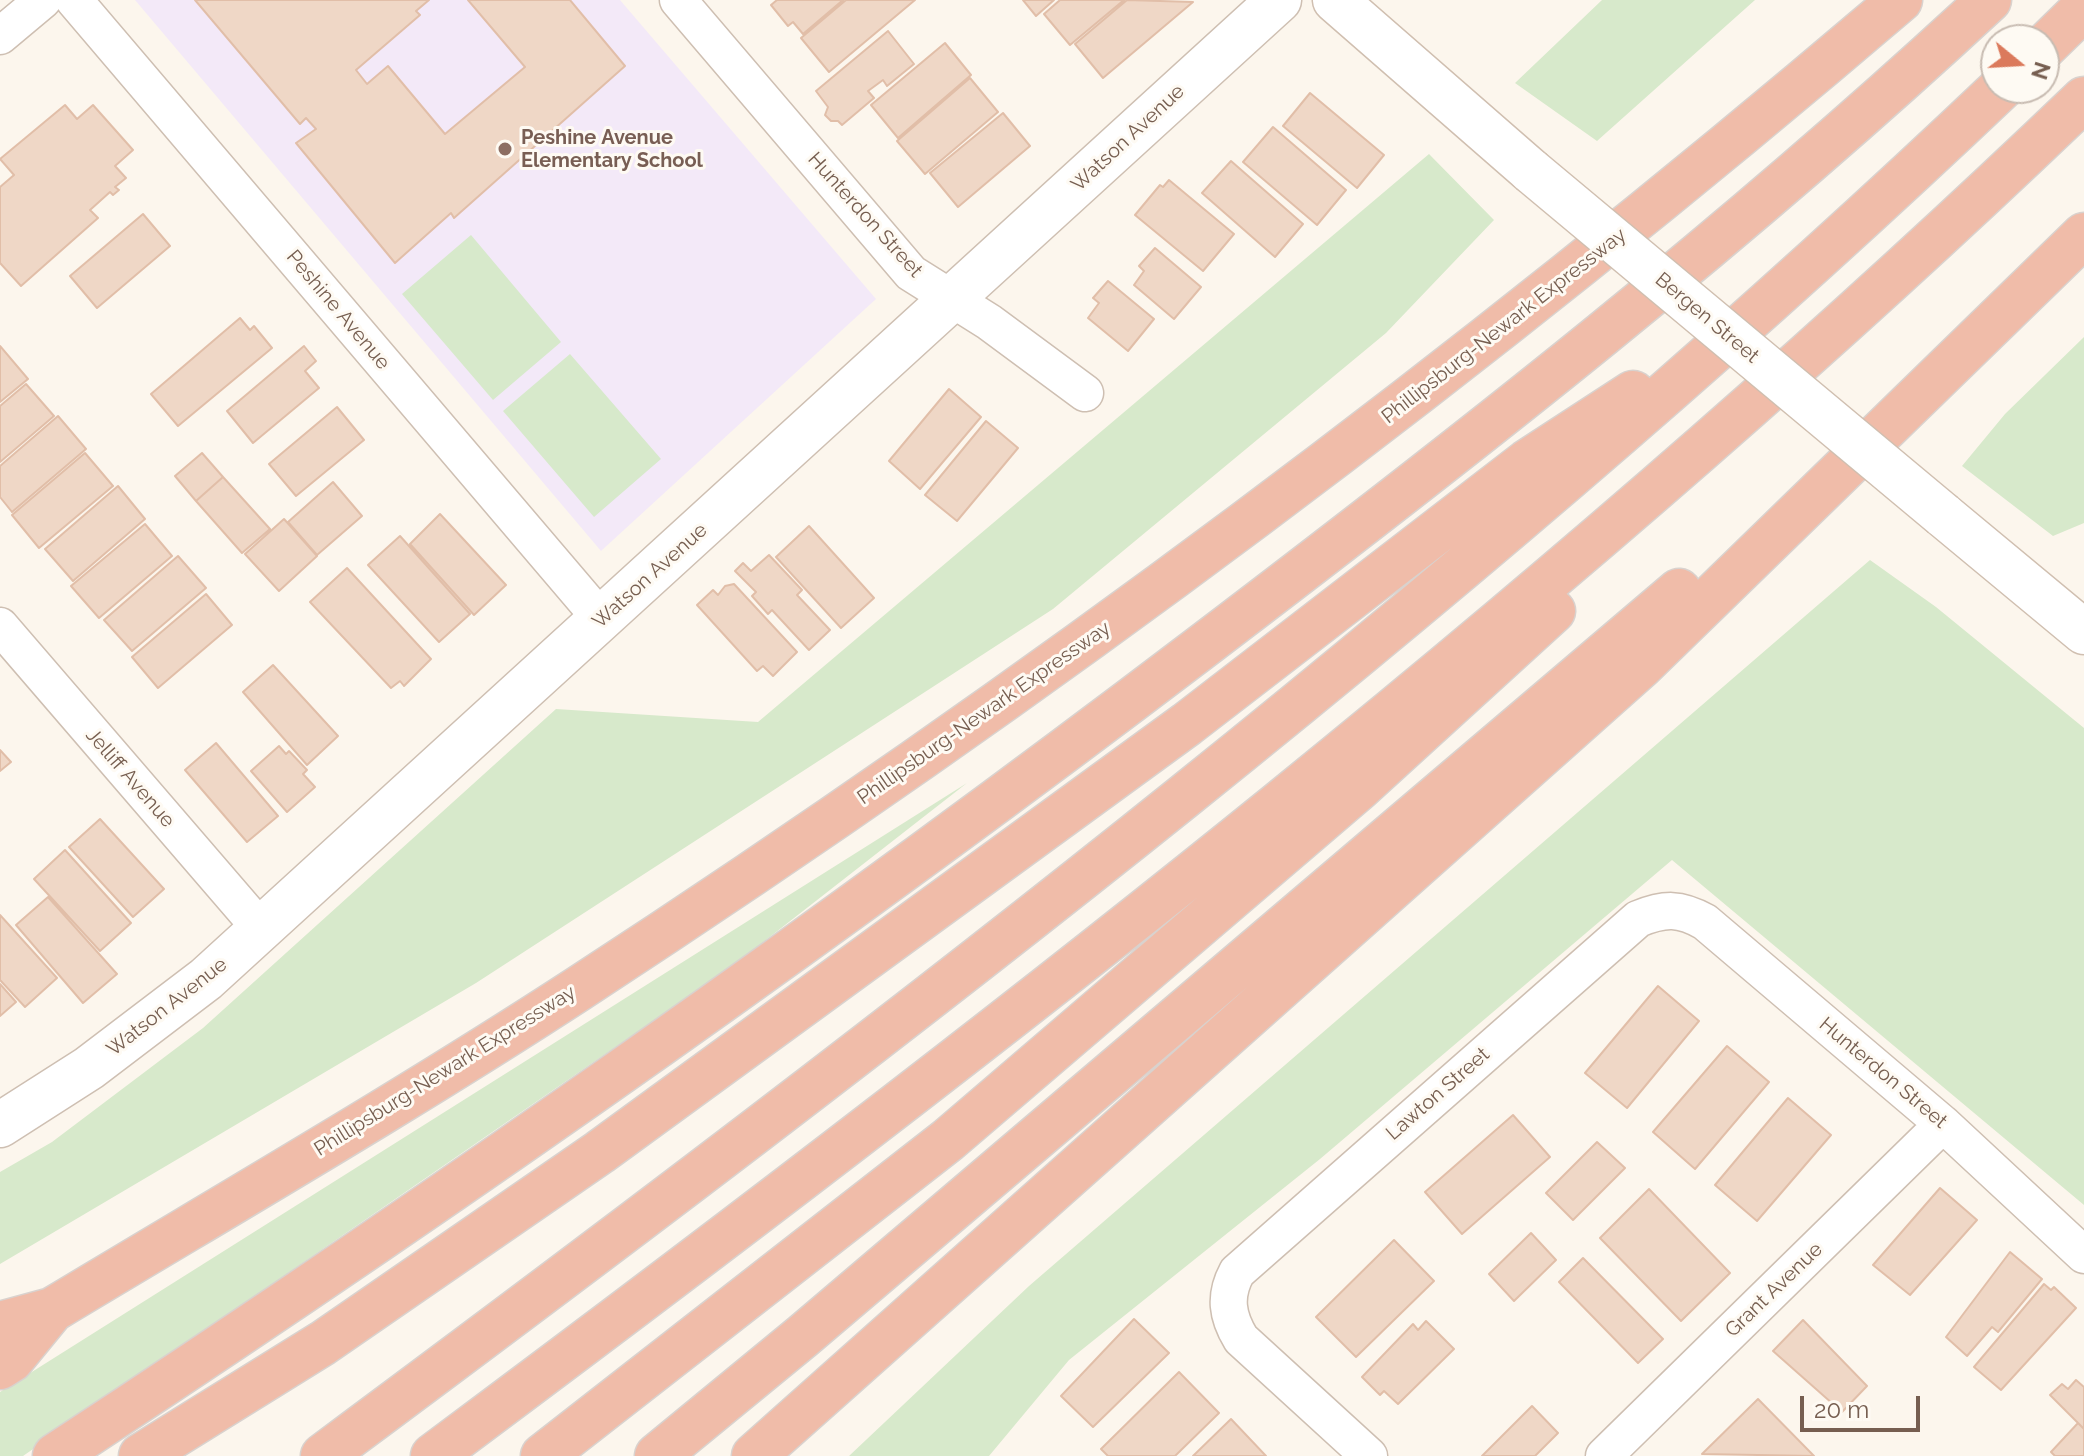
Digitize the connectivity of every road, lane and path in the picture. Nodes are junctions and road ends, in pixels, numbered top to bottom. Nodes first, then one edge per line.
1 (43, 0) edge
2 (74, 0) edge
3 (678, 0) edge
4 (1279, 0) edge
5 (1335, 0) edge
6 (1900, 0) edge
7 (1989, 0) edge
8 (2084, 8) edge
9 (2060, 31) edge
10 (0, 36) edge
11 (2084, 99) edge
12 (1984, 104) edge
13 (2084, 235) edge
14 (1897, 273) junction
15 (953, 299) junction
16 (1772, 302) junction
17 (1965, 349) junction
18 (1085, 393) dead end
19 (602, 620) junction
20 (0, 626) edge
21 (2084, 632) edge
22 (1670, 909) joint
23 (261, 929) junction
24 (1943, 1124) junction
25 (0, 1125) edge
26 (2084, 1255) edge
27 (52, 1310) junction
28 (0, 1324) edge
29 (0, 1367) edge
30 (55, 1456) edge
31 (141, 1456) edge
32 (323, 1456) edge
33 (433, 1456) edge
34 (543, 1456) edge
35 (657, 1456) edge
36 (754, 1456) edge
37 (1369, 1456) edge
38 (1604, 1456) edge

1 - 10 street
2 - 19 street, Peshine Avenue
3 - 15 street, Hunterdon Street
4 - 15 street, Watson Avenue
5 - 21 street, Bergen Street, bridge
6 - 27 highway, Phillipsburg-Newark Expressway
7 - 30 highway
8 - 9 highway
11 - 14 highway
12 - 16 highway
13 - 17 highway
14 - 33 highway
14 - 34 highway
15 - 18 street, Hunterdon Street
15 - 19 street, Watson Avenue
16 - 31 highway
16 - 32 highway
17 - 35 highway
17 - 36 highway
19 - 23 street, Watson Avenue
20 - 23 street, Jelliff Avenue
22 - 24 street, Hunterdon Street
22 - 37 street, Lawton Street
23 - 25 street, Watson Avenue
24 - 26 street, Hunterdon Street
24 - 38 street, Grant Avenue
27 - 28 highway, Phillipsburg-Newark Expressway
27 - 29 highway

